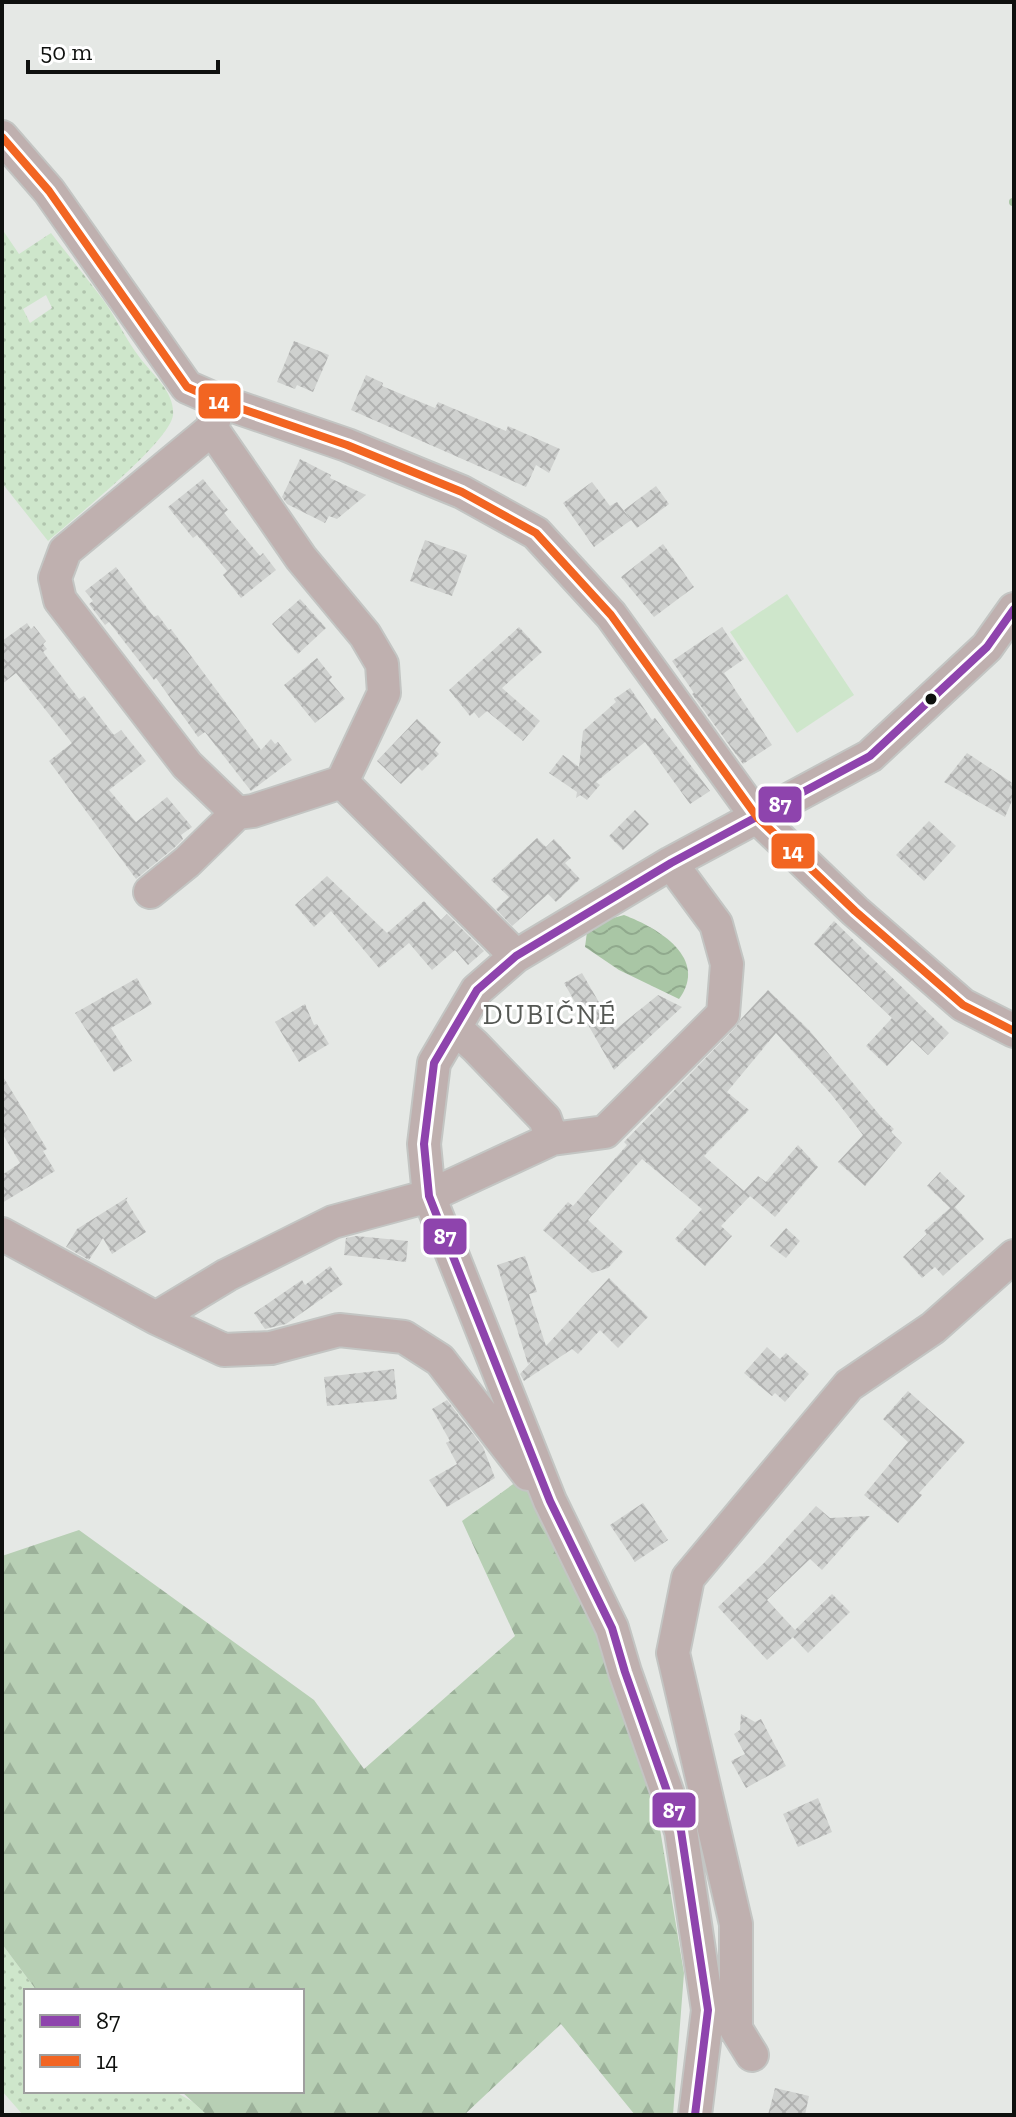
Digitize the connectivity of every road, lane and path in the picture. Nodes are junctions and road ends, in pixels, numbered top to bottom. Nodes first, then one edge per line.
1 (2, 137) edge
2 (216, 415) junction
3 (1014, 609) edge
4 (342, 782) junction
5 (237, 813) junction
6 (757, 817) junction
7 (671, 863) junction
8 (150, 892) dead end
9 (516, 956) junction
10 (455, 1028) junction
11 (1014, 1031) edge
12 (552, 1139) junction
13 (429, 1196) junction
14 (2, 1234) edge
15 (1014, 1256) edge
16 (156, 1318) junction
17 (550, 1501) junction
18 (673, 1653) junction
19 (625, 1672) junction
20 (752, 2055) dead end
21 (695, 2115) edge

1 - 2 street
2 - 4 street
2 - 5 street
2 - 6 street
3 - 6 street
4 - 5 street
4 - 9 street
5 - 8 street
6 - 7 street
6 - 11 street
7 - 9 street
7 - 12 street
9 - 10 street
10 - 12 street
10 - 13 street
12 - 13 street
13 - 16 street
13 - 17 street
14 - 16 street
15 - 18 street
16 - 17 street
17 - 19 street
18 - 19 street
18 - 20 street
19 - 21 street

